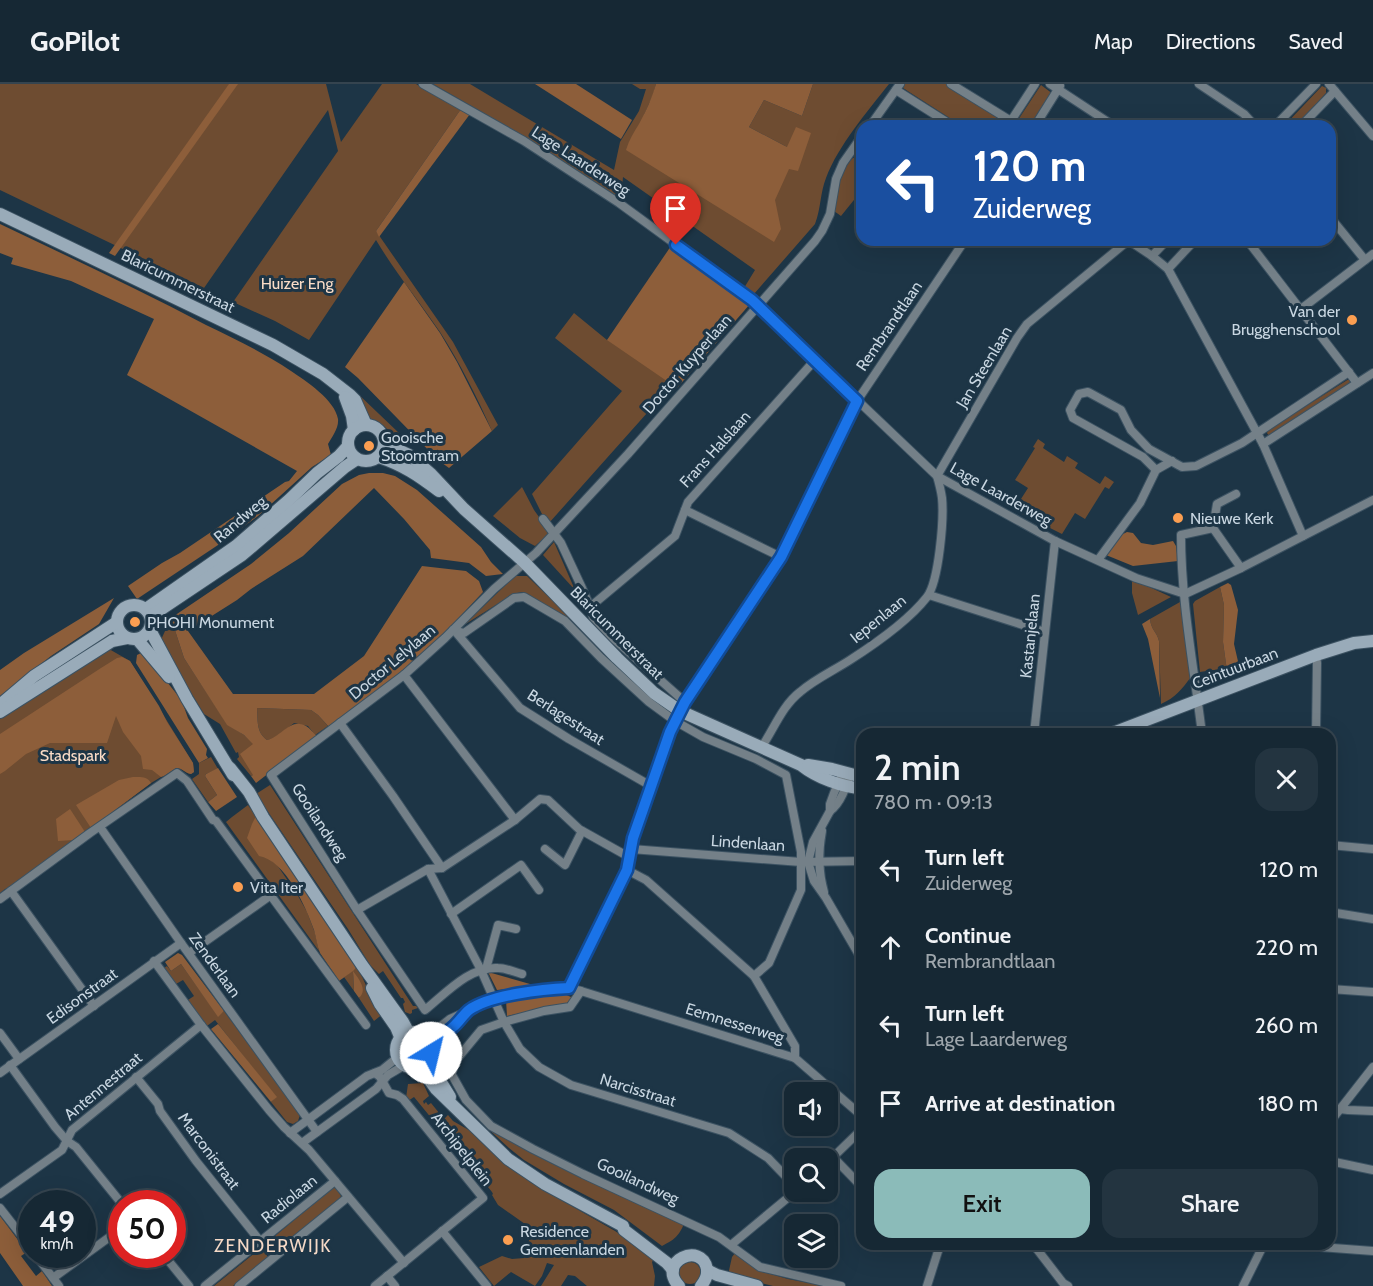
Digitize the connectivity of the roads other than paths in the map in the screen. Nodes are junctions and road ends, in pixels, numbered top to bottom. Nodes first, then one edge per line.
1 (423, 84) edge
2 (951, 84) edge
3 (1035, 84) edge
4 (1199, 84) edge
5 (1316, 84) edge
6 (1056, 86) edge
7 (898, 87) edge
8 (1332, 87) edge
9 (874, 120) edge
10 (945, 120) edge
11 (1003, 120) edge
12 (1012, 120) edge
13 (1038, 120) edge
14 (1105, 120) edge
15 (1250, 120) edge
16 (1281, 120) edge
17 (1306, 120) edge
18 (1373, 136) edge
19 (856, 152) edge
20 (0, 214) edge
21 (1336, 223) edge
22 (961, 246) edge
23 (1121, 246) edge
24 (1137, 246) edge
25 (1161, 246) edge
26 (1189, 246) edge
27 (1251, 246) edge
28 (1152, 256) junction
29 (1369, 257) edge
30 (1168, 269) junction
31 (758, 306) junction
32 (1300, 309) junction
33 (815, 360) junction
34 (1349, 372) junction
35 (1373, 374) edge
36 (1357, 383) junction
37 (338, 386) junction
38 (857, 401) junction
39 (366, 425) junction
40 (354, 430) junction
41 (1257, 434) junction
42 (385, 444) junction
43 (1263, 444) junction
44 (348, 446) junction
45 (1149, 449) junction
46 (378, 457) junction
47 (1143, 457) junction
48 (357, 459) junction
49 (1172, 461) junction
50 (1156, 470) junction
51 (937, 476) junction
52 (1236, 494) dead end
53 (1373, 500) edge
54 (464, 509) junction
55 (686, 510) junction
56 (543, 519) dead end
57 (1213, 528) junction
58 (555, 533) junction
59 (1303, 536) junction
60 (1056, 541) junction
61 (781, 557) junction
62 (1098, 561) junction
63 (524, 562) junction
64 (1241, 568) junction
65 (1185, 594) junction
66 (929, 595) junction
67 (590, 607) junction
68 (148, 612) junction
69 (117, 622) junction
70 (150, 630) junction
71 (453, 630) junction
72 (1045, 632) junction
73 (132, 639) junction
74 (1373, 641) edge
75 (1316, 655) junction
76 (404, 675) junction
77 (187, 699) junction
78 (1198, 700) junction
79 (0, 705) edge
80 (680, 711) junction
81 (0, 712) edge
82 (340, 723) junction
83 (1035, 728) edge
84 (1126, 728) edge
85 (1201, 728) edge
86 (1316, 728) edge
87 (761, 748) junction
88 (270, 775) joint
89 (848, 779) edge
90 (651, 786) junction
91 (515, 820) junction
92 (824, 824) junction
93 (100, 827) junction
94 (582, 831) junction
95 (1336, 846) edge
96 (545, 849) dead end
97 (1373, 849) edge
98 (630, 853) junction
99 (856, 861) edge
100 (805, 862) junction
101 (818, 862) junction
102 (442, 868) junction
103 (428, 869) junction
104 (627, 870) junction
105 (539, 890) dead end
106 (11, 891) junction
107 (271, 895) junction
108 (826, 898) junction
109 (0, 899) edge
110 (357, 910) junction
111 (1336, 913) edge
112 (451, 914) junction
113 (1373, 919) edge
114 (516, 929) dead end
115 (181, 943) junction
116 (856, 950) edge
117 (189, 953) junction
118 (154, 961) junction
119 (483, 970) junction
120 (522, 974) dead end
121 (754, 976) junction
122 (569, 988) junction
123 (1336, 989) edge
124 (581, 991) junction
125 (1373, 992) edge
126 (494, 999) junction
127 (94, 1006) junction
128 (469, 1010) junction
129 (504, 1022) junction
130 (201, 1025) junction
131 (366, 1025) dead end
132 (0, 1033) edge
133 (410, 1035) junction
134 (431, 1045) junction
135 (429, 1058) junction
136 (795, 1058) junction
137 (19, 1059) junction
138 (406, 1063) junction
139 (10, 1065) junction
140 (1373, 1068) edge
141 (375, 1072) junction
142 (0, 1073) edge
143 (136, 1077) junction
144 (382, 1082) junction
145 (1340, 1109) junction
146 (458, 1111) junction
147 (856, 1111) edge
148 (1373, 1111) edge
149 (1336, 1114) edge
150 (308, 1119) junction
151 (290, 1132) junction
152 (317, 1132) junction
153 (856, 1136) edge
154 (67, 1141) junction
155 (302, 1143) junction
156 (838, 1152) edge
157 (1336, 1162) edge
158 (838, 1167) edge
159 (1373, 1170) edge
160 (784, 1175) edge
161 (335, 1181) junction
162 (856, 1182) edge
163 (111, 1190) edge
164 (0, 1194) edge
165 (348, 1197) junction
166 (784, 1201) edge
167 (0, 1208) edge
168 (623, 1226) junction
169 (18, 1231) edge
170 (442, 1231) junction
171 (108, 1238) edge
172 (260, 1241) junction
173 (731, 1245) junction
174 (1336, 1248) edge
175 (936, 1250) edge
176 (1038, 1250) edge
177 (1261, 1250) edge
178 (1373, 1251) edge
179 (680, 1258) junction
180 (404, 1263) junction
181 (46, 1268) edge
182 (174, 1268) edge
183 (673, 1270) junction
184 (707, 1270) junction
185 (387, 1276) junction
186 (53, 1278) junction
187 (702, 1285) edge
188 (1064, 1285) edge
189 (59, 1286) edge
190 (189, 1286) edge
191 (205, 1286) edge
192 (238, 1286) edge
193 (375, 1286) edge
194 (395, 1286) edge
195 (487, 1286) edge
196 (679, 1286) edge
197 (728, 1286) edge
198 (757, 1286) edge
199 (841, 1286) edge
200 (927, 1286) edge
201 (1243, 1286) edge

1 - 31 street, Lage Laarderweg
2 - 11 street
3 - 12 street
4 - 15 street
5 - 16 street
6 - 13 street
6 - 14 street
7 - 9 street
7 - 10 street
8 - 17 street
8 - 18 street
19 - 31 street, Doctor Kuyperlaan
20 - 37 main road, Blaricummerstraat
21 - 29 street
22 - 38 street, Rembrandtlaan
23 - 51 street, Jan Steenlaan
24 - 28 street
25 - 28 street
26 - 30 street
27 - 32 street
28 - 30 street
29 - 32 street
30 - 41 street
31 - 33 street, Lage Laarderweg
31 - 58 street, Doctor Kuyperlaan
32 - 34 street
33 - 38 street, Lage Laarderweg
33 - 55 street, Frans Halslaan
34 - 36 street
34 - 41 street
35 - 36 street
36 - 43 street
37 - 39 main road, Blaricummerstraat
37 - 40 main road, Blaricummerstraat
38 - 51 street, Lage Laarderweg
38 - 61 street, Rembrandtlaan
39 - 40 main road
39 - 42 main road
40 - 44 main road
41 - 43 street
41 - 49 street
42 - 46 main road
42 - 54 main road, Blaricummerstraat
43 - 59 street
44 - 48 main road
44 - 68 main road, Randweg
45 - 47 street
45 - 47 street
45 - 49 street
46 - 48 main road
46 - 54 main road, Blaricummerstraat
47 - 50 street
48 - 68 main road, Randweg
49 - 50 street
50 - 62 street
51 - 60 street, Lage Laarderweg
51 - 66 street, Iepenlaan
52 - 57 street
53 - 59 street
54 - 63 main road, Blaricummerstraat
55 - 61 street
55 - 67 street, Frans Halslaan
56 - 58 street, Blaricummerstraat
57 - 64 street
57 - 65 street
58 - 63 street, Doctor Kuyperlaan
58 - 67 street, Blaricummerstraat
59 - 64 street
60 - 62 street, Lage Laarderweg
60 - 72 street, Kastanjelaan
61 - 80 street, Rembrandtlaan
62 - 65 street, Lage Laarderweg
63 - 71 street, Doctor Lelylaan
63 - 80 main road, Blaricummerstraat
64 - 65 street
65 - 78 street
66 - 72 street
66 - 87 street, Iepenlaan
67 - 80 street, Blaricummerstraat
68 - 69 main road
68 - 70 main road
69 - 73 main road
69 - 79 main road
70 - 73 main road
70 - 77 main road
71 - 76 street, Doctor Lelylaan
71 - 80 street, Blaricummerstraat
71 - 90 street, Berlagestraat
72 - 83 street, Kastanjelaan
73 - 77 main road
73 - 81 main road
74 - 75 main road, Ceintuurbaan
75 - 78 main road, Ceintuurbaan
75 - 86 street
76 - 82 street, Doctor Lelylaan
76 - 91 street
77 - 133 main road
78 - 84 main road, Ceintuurbaan
78 - 85 street
80 - 87 main road, Blaricummerstraat
80 - 90 street, Rembrandtlaan
80 - 100 street, Blaricummerstraat
82 - 88 street, Doctor Lelylaan
82 - 102 street
87 - 89 main road, Blaricummerstraat
88 - 110 street, Gooilandweg
89 - 92 street
90 - 98 street, Rembrandtlaan
91 - 94 street
91 - 102 street
92 - 100 street
92 - 101 street
93 - 106 street
93 - 107 street
93 - 115 street, Zenderlaan
94 - 96 street
94 - 98 street
95 - 97 street
98 - 100 street, Lindenlaan
98 - 104 street, Rembrandtlaan
99 - 101 street, Lindenlaan
100 - 101 street, Lindenlaan
100 - 108 street
100 - 121 street
101 - 108 street
102 - 103 street
103 - 110 street
103 - 112 street, Narcisstraat
104 - 121 street
104 - 122 street, Rembrandtlaan
105 - 112 street
106 - 109 street
106 - 127 street
107 - 117 street
107 - 131 street
108 - 116 street
110 - 119 street, Gooilandweg
111 - 113 street
112 - 119 street, Narcisstraat
114 - 119 street
115 - 117 street, Zenderlaan
115 - 118 street, Edisonstraat
117 - 150 street, Zenderlaan
118 - 127 street, Edisonstraat
118 - 130 street
119 - 120 street
119 - 126 street, Narcisstraat
121 - 136 street
122 - 124 street, Eemnesserweg
122 - 126 street, Eemnesserweg
123 - 125 street
124 - 129 street
124 - 136 street, Eemnesserweg
126 - 128 street, Eemnesserweg
126 - 129 street, Narcisstraat
127 - 137 street, Edisonstraat
128 - 133 street, Eemnesserweg
128 - 134 street, Eemnesserweg
129 - 160 street, Narcisstraat
129 - 173 street, Gooilandweg
130 - 143 street, Antennestraat
130 - 151 street
132 - 137 street
133 - 134 main road
133 - 138 main road
134 - 135 main road
135 - 138 main road
135 - 146 main road
136 - 147 street, Eemnesserweg
137 - 139 street, Edisonstraat
138 - 141 street
138 - 144 street
138 - 146 main road
139 - 142 street, Edisonstraat
139 - 154 street
140 - 145 street
141 - 144 street, Archipelplein
141 - 150 street
143 - 154 street, Antennestraat
143 - 172 street, Marconistraat
144 - 152 street
144 - 170 street, Archipelplein
145 - 148 street
145 - 149 street
146 - 168 main road
150 - 151 street
150 - 152 street, Zenderlaan
151 - 155 street
152 - 155 street
153 - 156 street
154 - 163 street
154 - 164 street, Antennestraat
155 - 161 street
157 - 159 street
158 - 162 street
161 - 165 street
161 - 172 street, Radiolaan
165 - 180 street
165 - 192 street
166 - 173 street
167 - 169 street
168 - 179 main road
168 - 183 main road
170 - 180 street, Archipelplein
170 - 195 street
171 - 186 street
172 - 191 street, Radiolaan
173 - 199 street, Gooilandweg
174 - 178 street
175 - 200 street
176 - 188 street
177 - 201 street
179 - 183 main road
179 - 184 main road
180 - 185 street, Archipelplein
181 - 186 street
182 - 190 street
183 - 196 main road
184 - 187 main road
184 - 198 main road
185 - 193 street, Archipelplein
185 - 194 street
186 - 189 street
187 - 197 main road

